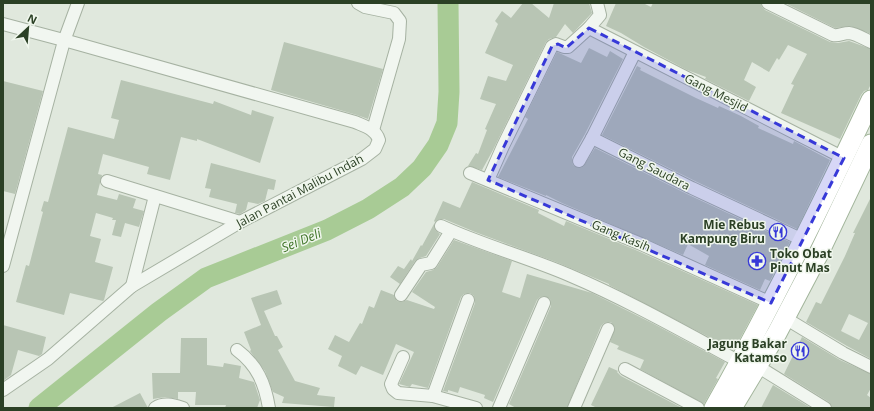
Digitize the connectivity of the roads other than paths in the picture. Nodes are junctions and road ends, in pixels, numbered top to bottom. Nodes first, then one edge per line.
1 (78, 3) edge
2 (358, 3) edge
3 (597, 3) edge
4 (768, 3) edge
5 (3, 24) edge
6 (589, 28) junction
7 (64, 41) junction
8 (871, 42) edge
9 (635, 52) junction
10 (871, 100) edge
11 (373, 130) junction
12 (592, 138) junction
13 (871, 144) edge
14 (844, 158) junction
15 (579, 161) dead end
16 (470, 172) dead end
17 (488, 180) junction
18 (107, 181) dead end
19 (155, 196) junction
20 (240, 222) junction
21 (803, 240) junction
22 (3, 266) edge
23 (132, 286) junction
24 (401, 295) dead end
25 (468, 300) dead end
26 (544, 303) dead end
27 (771, 303) junction
28 (785, 318) junction
29 (608, 329) dead end
30 (237, 350) dead end
31 (403, 357) dead end
32 (749, 364) junction
33 (871, 367) edge
34 (625, 369) dead end
35 (3, 390) edge
36 (433, 396) junction
37 (155, 408) edge
38 (183, 408) edge
39 (269, 408) edge
40 (476, 408) edge
41 (499, 408) edge
42 (574, 408) edge
43 (698, 408) edge
44 (714, 408) edge
45 (732, 408) edge
46 (825, 408) edge

1 - 7 street
2 - 11 street
3 - 6 street
4 - 8 street
5 - 7 street
6 - 9 street, Gang Mesjid
6 - 17 street
7 - 11 street
7 - 22 street
9 - 12 street
9 - 14 street, Gang Mesjid
10 - 14 main road
11 - 20 street, Jalan Pantai Malibu Indah
12 - 15 street
12 - 21 street, Gang Saudara
13 - 28 main road
14 - 21 main road
16 - 17 street, Gang Kasih
17 - 27 street, Gang Kasih
18 - 19 street
19 - 20 street
19 - 23 street
20 - 23 street, Jalan Pantai Malibu Indah
21 - 27 main road
23 - 35 street, Jalan Pantai Malibu Indah
24 - 32 street
25 - 36 street
26 - 41 street
27 - 32 main road
28 - 32 main road
28 - 33 street
29 - 42 street
30 - 39 street
31 - 36 street
32 - 44 main road
32 - 45 main road
32 - 46 street
34 - 43 street
36 - 40 street
37 - 38 street

